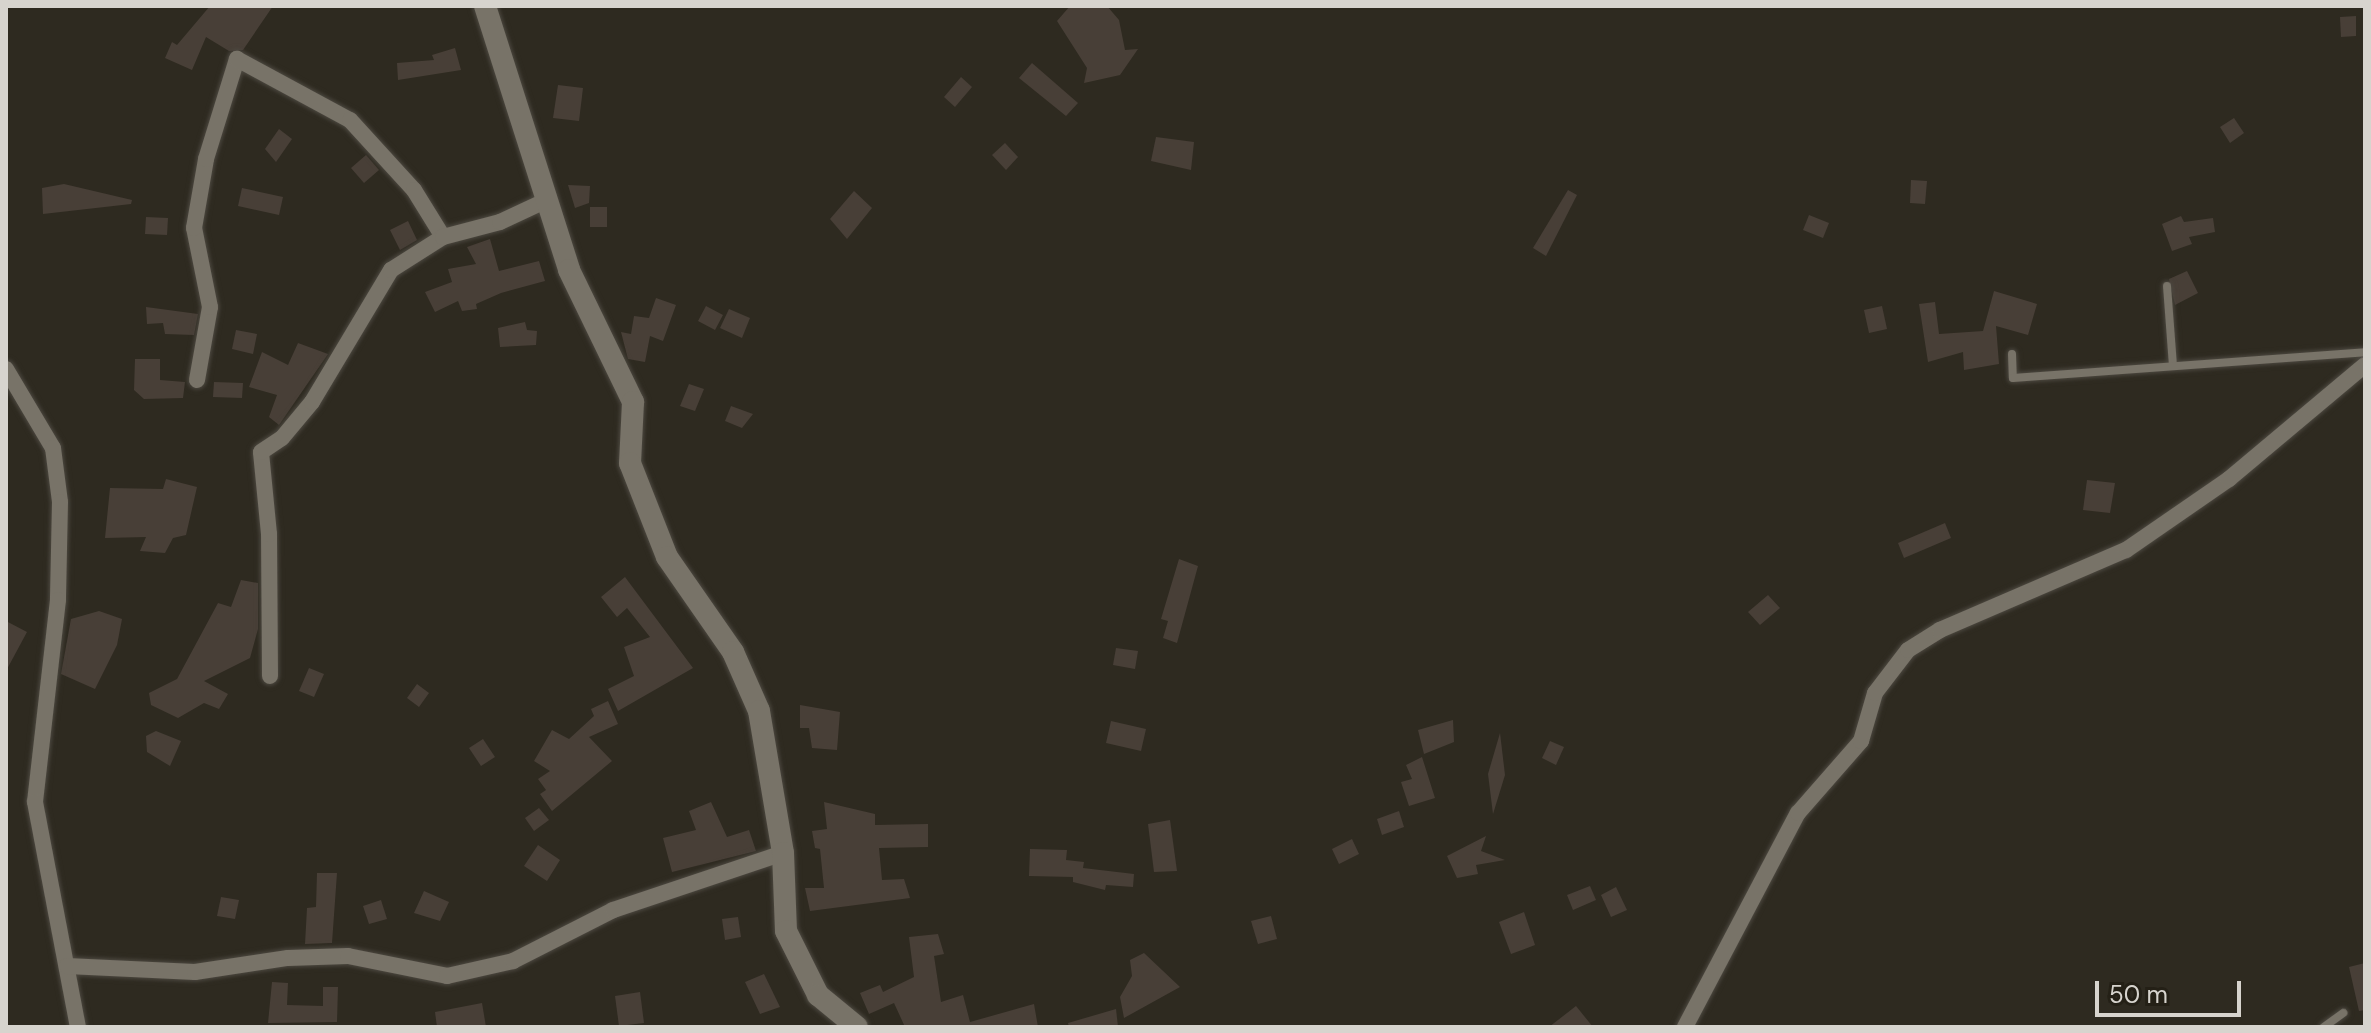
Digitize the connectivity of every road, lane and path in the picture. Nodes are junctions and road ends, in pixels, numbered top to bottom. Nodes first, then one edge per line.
1 (485, 6) edge
2 (547, 200) junction
3 (443, 237) junction
4 (2167, 286) dead end
5 (2365, 352) edge
6 (2012, 354) dead end
7 (2365, 365) edge
8 (2173, 366) junction
9 (6, 369) edge
10 (197, 380) dead end
11 (270, 676) dead end
12 (783, 853) junction
13 (67, 966) junction
14 (2343, 1013) dead end
15 (78, 1027) edge
16 (857, 1027) edge
17 (1685, 1027) edge
18 (2324, 1027) edge

1 - 2 main road
2 - 3 street
2 - 12 main road
3 - 10 street
3 - 11 street
4 - 8 lane
5 - 8 lane
6 - 8 lane
7 - 17 street
9 - 13 street
12 - 13 street
12 - 16 main road
13 - 15 street
14 - 18 lane

